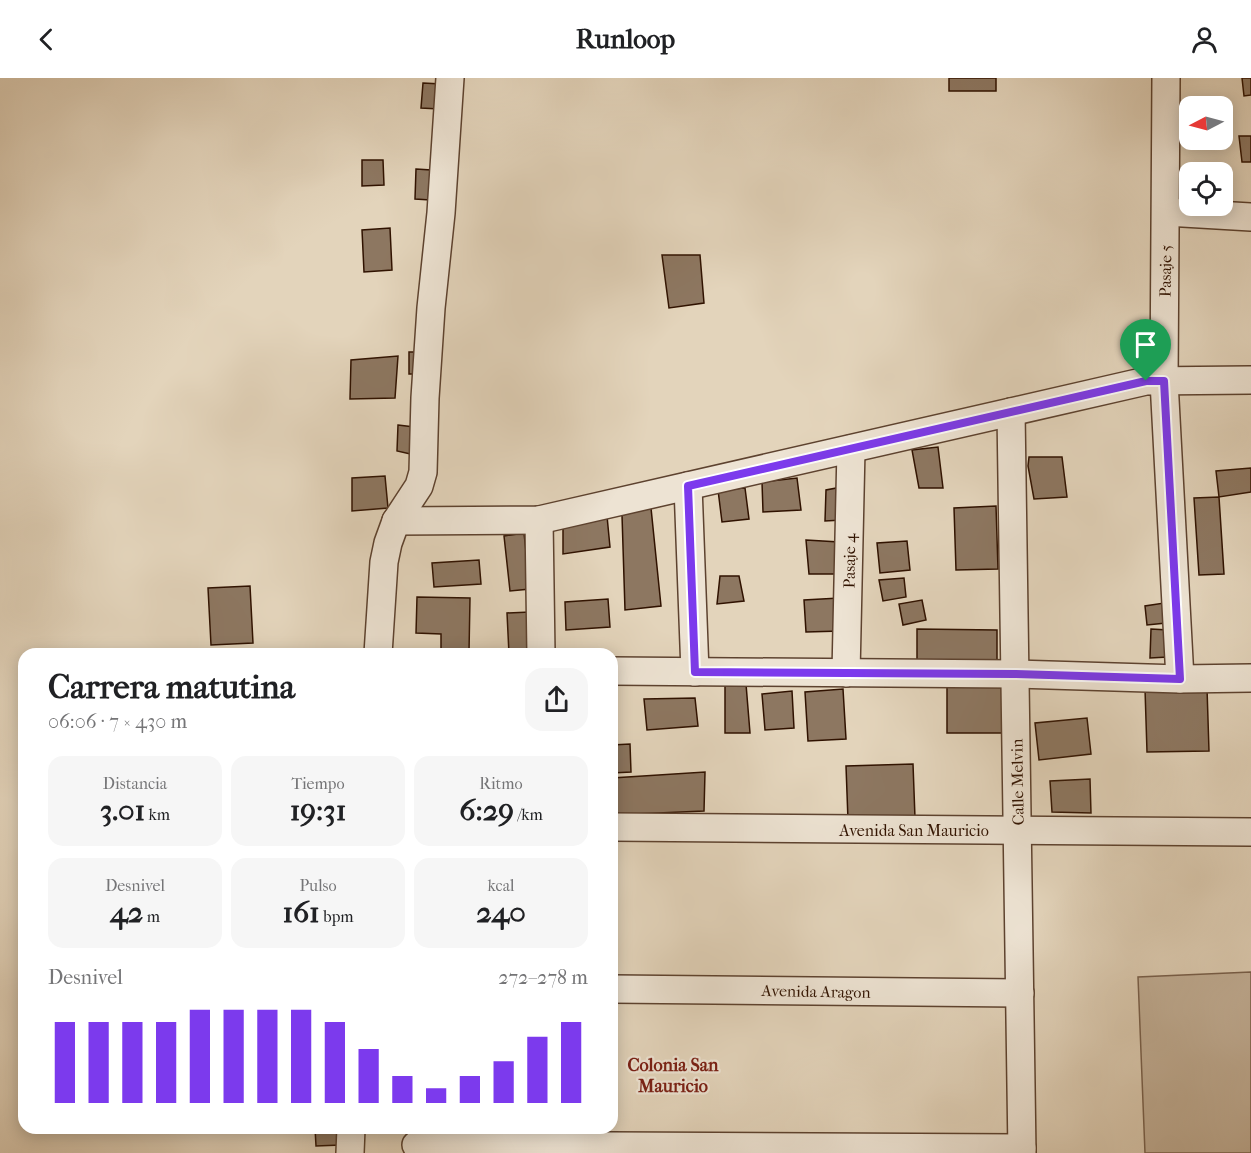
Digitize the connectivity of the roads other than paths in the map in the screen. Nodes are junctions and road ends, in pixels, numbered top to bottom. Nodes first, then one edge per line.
1 (450, 78) edge
2 (1166, 78) edge
3 (1166, 212) junction
4 (1251, 217) edge
5 (1251, 380) edge
6 (1164, 381) junction
7 (1011, 412) junction
8 (851, 448) junction
9 (688, 486) junction
10 (539, 520) junction
11 (396, 521) junction
12 (378, 648) edge
13 (541, 648) edge
14 (618, 671) edge
15 (695, 672) junction
16 (846, 673) junction
17 (1015, 674) junction
18 (1251, 678) edge
19 (1180, 679) junction
20 (618, 827) edge
21 (1018, 831) junction
22 (1251, 832) edge
23 (618, 989) edge
24 (1020, 993) junction
25 (351, 1134) edge
26 (549, 1142) edge
27 (416, 1145) dead end
28 (701, 1150) edge
29 (859, 1150) edge
30 (1022, 1151) edge
31 (350, 1153) edge

1 - 11 street
2 - 3 street, Pasaje 5
3 - 4 street
3 - 6 street, Pasaje 5
5 - 6 street
6 - 7 street
6 - 19 street, Pasaje 5
7 - 8 street
7 - 17 street, Calle Melvin
8 - 9 street
8 - 16 street, Pasaje 4
9 - 10 street
9 - 15 street
10 - 11 street
10 - 13 street
11 - 12 street
14 - 15 street
15 - 16 street
16 - 17 street
17 - 19 street
17 - 21 street, Calle Melvin
18 - 19 street
20 - 21 street, Avenida San Mauricio
21 - 22 street, Avenida San Mauricio
21 - 24 street, Calle Melvin
23 - 24 street, Avenida Aragon
24 - 30 street, Calle Melvin
25 - 31 street
26 - 27 street
26 - 28 street
28 - 29 street
29 - 30 street

